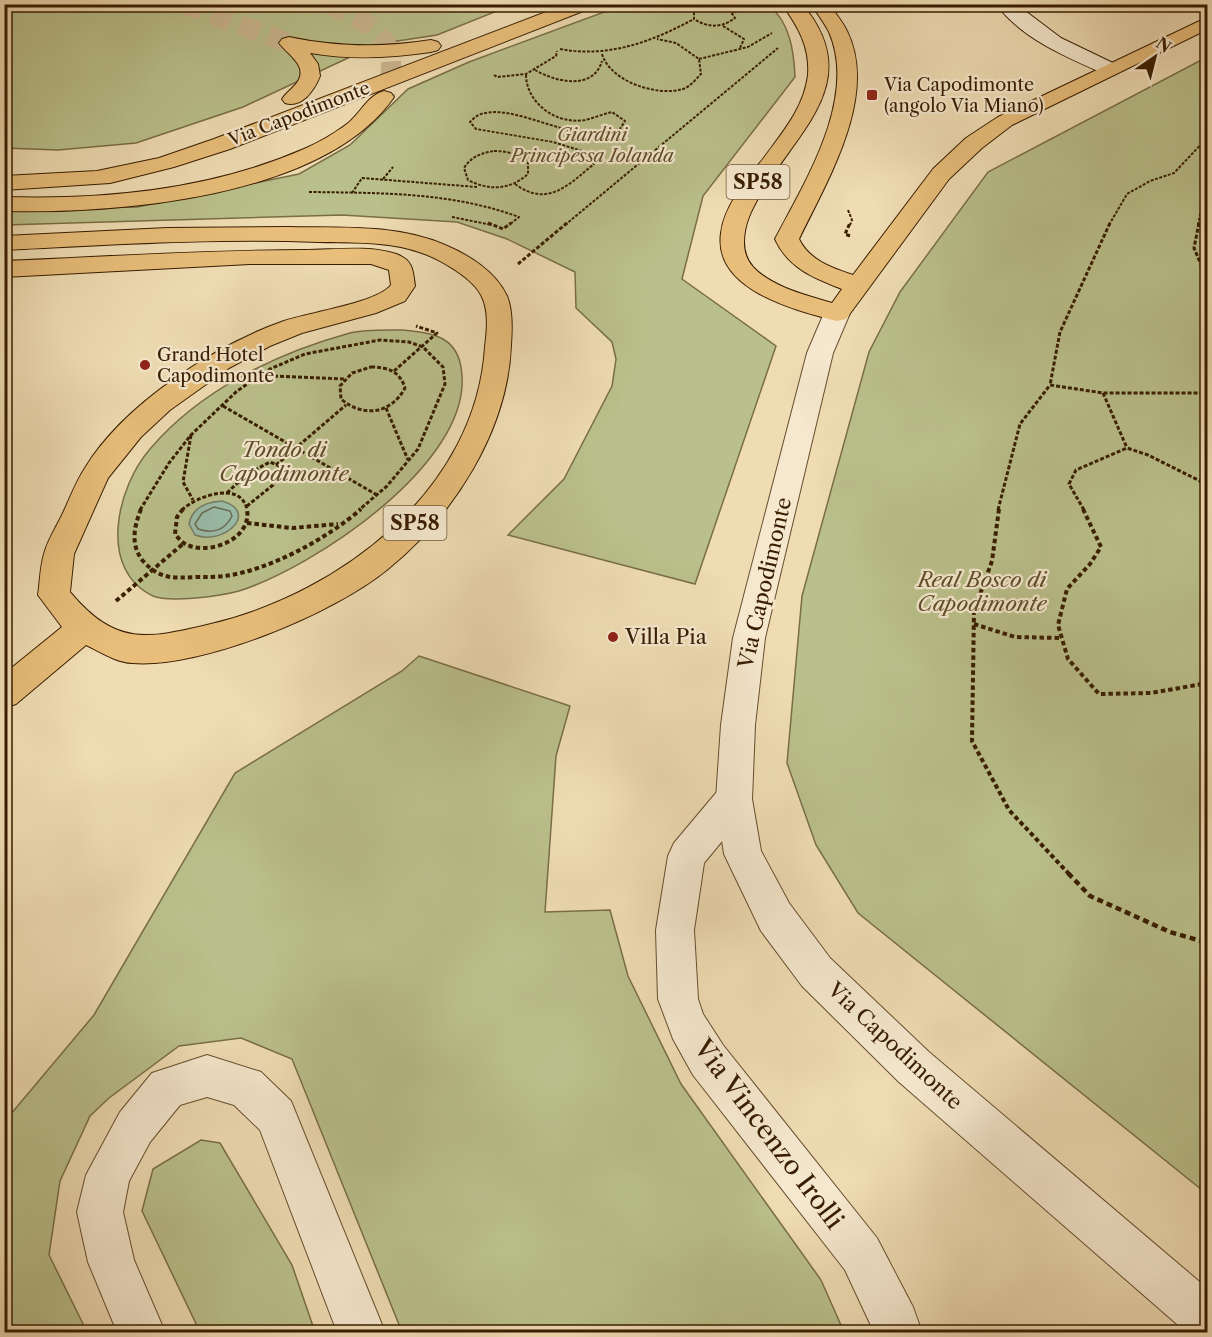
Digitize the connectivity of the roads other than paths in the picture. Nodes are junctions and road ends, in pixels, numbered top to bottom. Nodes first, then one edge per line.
1 (545, 4) edge
2 (585, 4) edge
3 (791, 4) edge
4 (820, 4) edge
5 (1005, 4) edge
6 (1208, 22) edge
7 (431, 46) junction
8 (1110, 69) junction
9 (384, 97) tunnel mouth
10 (292, 99) junction
11 (4, 163) edge
12 (4, 183) edge
13 (4, 204) edge
14 (4, 243) edge
15 (391, 249) junction
16 (4, 269) edge
17 (847, 300) junction
18 (82, 628) junction
19 (4, 694) edge
20 (734, 799) junction
21 (1208, 1320) edge
22 (141, 1332) edge
23 (361, 1332) edge
24 (897, 1332) edge

1 - 7 main road, Via Capodimonte
2 - 12 main road, Via Capodimonte
3 - 17 main road, SP58
4 - 17 main road, SP58
5 - 8 street
6 - 8 main road
7 - 10 main road, Via Capodimonte
7 - 10 main road
8 - 17 main road
9 - 13 main road
10 - 11 main road, Via Capodimonte
14 - 15 main road, SP58
15 - 16 main road, SP58
15 - 18 main road, SP58
15 - 18 main road, SP58
17 - 20 street, Via Capodimonte
18 - 19 main road
20 - 21 street, Via Capodimonte
20 - 24 street, Via Vincenzo Irolli
22 - 23 street

